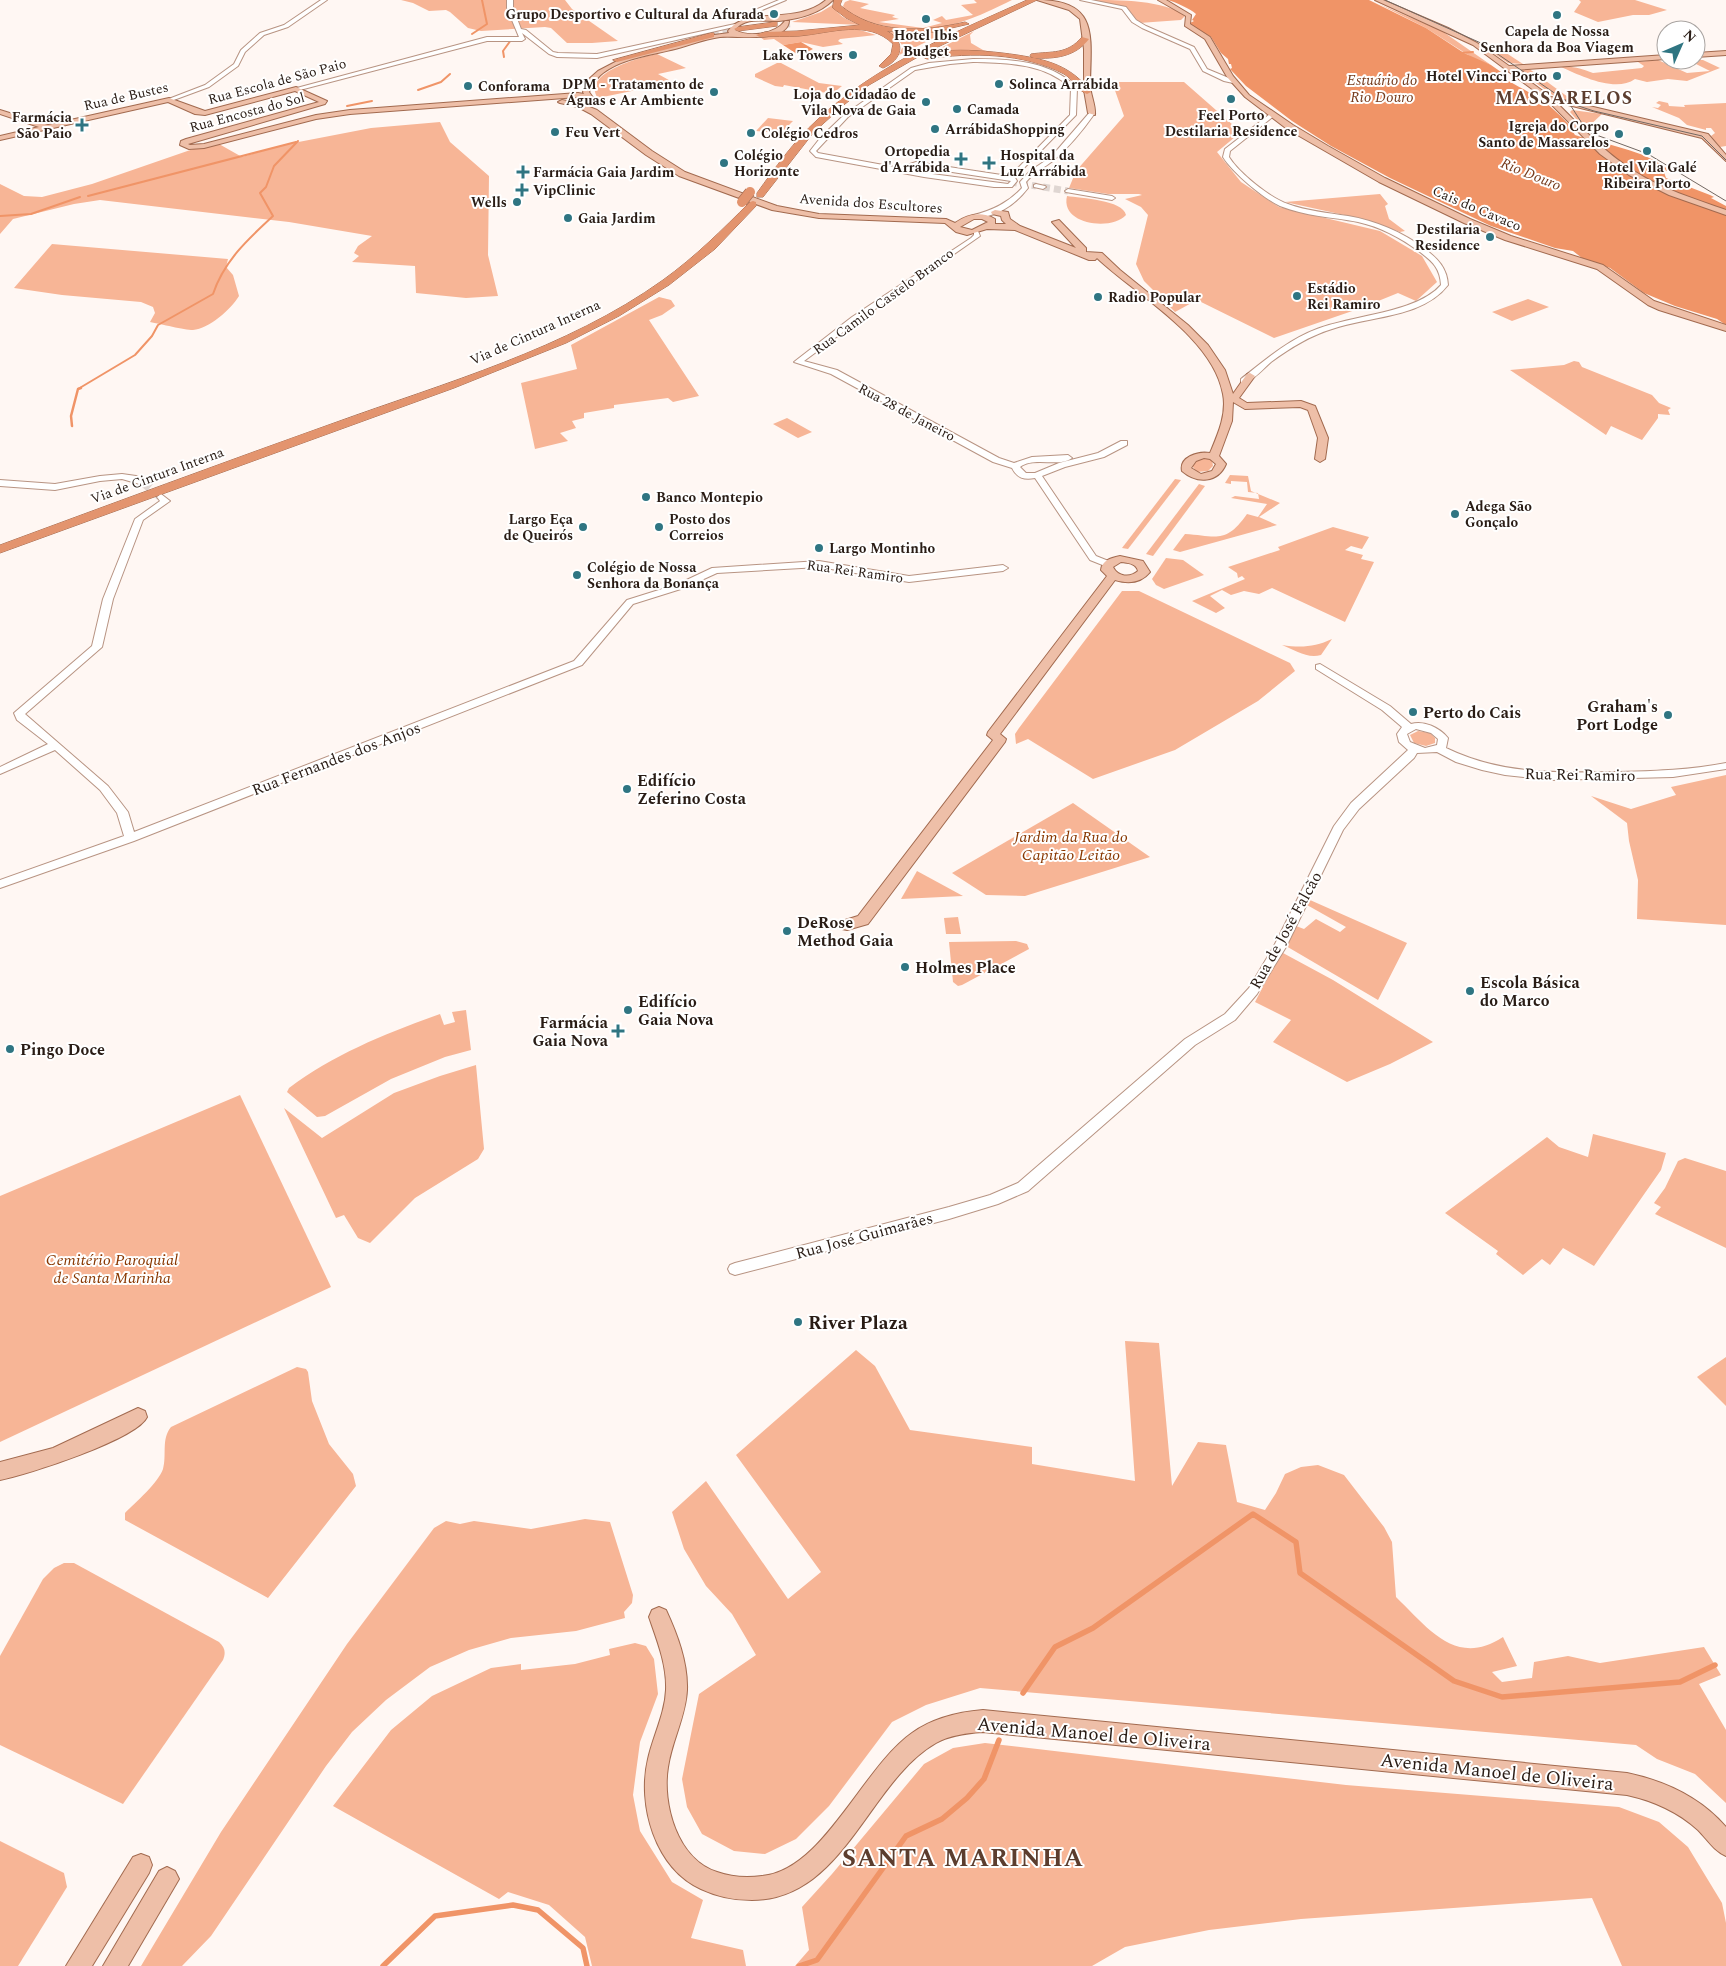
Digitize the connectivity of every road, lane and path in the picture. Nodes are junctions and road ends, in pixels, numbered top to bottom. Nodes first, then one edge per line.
1 (324, 0) edge
2 (510, 0) edge
3 (784, 0) edge
4 (830, 0) edge
5 (1028, 0) edge
6 (1040, 0) edge
7 (1084, 0) edge
8 (1161, 0) edge
9 (1378, 0) edge
10 (840, 2) edge
11 (768, 18) junction
12 (980, 22) junction
13 (805, 23) dead end
14 (818, 23) dead end
15 (787, 24) junction
16 (848, 24) junction
17 (879, 27) junction
18 (736, 28) junction
19 (519, 30) junction
20 (714, 33) junction
21 (760, 35) junction
22 (973, 38) dead end
23 (1085, 39) junction
24 (982, 47) dead end
25 (1726, 53) edge
26 (1706, 54) edge
27 (1656, 58) edge
28 (617, 60) junction
29 (1507, 68) junction
30 (884, 70) junction
31 (1233, 81) junction
32 (296, 88) junction
33 (1087, 92) junction
34 (591, 98) junction
35 (570, 99) junction
36 (1549, 99) junction
37 (169, 100) junction
38 (1559, 107) junction
39 (1579, 107) junction
40 (0, 112) edge
41 (1092, 113) joint
42 (1272, 115) junction
43 (47, 127) junction
44 (0, 138) edge
45 (1726, 159) edge
46 (936, 168) junction
47 (908, 171) junction
48 (924, 175) junction
49 (1011, 180) junction
50 (994, 185) junction
51 (1024, 185) junction
52 (1068, 191) tunnel mouth
53 (1112, 198) dead end
54 (752, 201) junction
55 (995, 212) junction
56 (1726, 213) edge
57 (974, 216) junction
58 (1056, 222) dead end
59 (986, 227) junction
60 (958, 228) junction
61 (1016, 228) junction
62 (976, 232) junction
63 (968, 241) junction
64 (1094, 257) junction
65 (1166, 316) junction
66 (1726, 328) edge
67 (798, 362) joint
68 (1247, 378) joint
69 (1222, 421) junction
70 (1209, 456) dead end
71 (1320, 458) dead end
72 (1042, 461) junction
73 (1015, 466) junction
74 (1050, 471) junction
75 (1038, 476) junction
76 (143, 482) tunnel mouth
77 (0, 483) edge
78 (163, 499) dead end
79 (0, 539) edge
80 (0, 549) edge
81 (1003, 568) dead end
82 (1110, 570) joint
83 (578, 662) joint
84 (1320, 667) dead end
85 (1409, 728) junction
86 (56, 745) junction
87 (1414, 749) junction
88 (1439, 749) junction
89 (1726, 766) edge
90 (0, 771) edge
91 (130, 838) junction
92 (0, 884) edge
93 (848, 925) dead end
94 (993, 1200) joint
95 (735, 1269) dead end
96 (138, 1417) dead end
97 (0, 1471) edge
98 (659, 1617) dead end
99 (1726, 1845) edge
100 (141, 1864) dead end
101 (167, 1880) dead end
102 (78, 1966) edge
103 (115, 1966) edge

1 - 37 street, Rua de Bustes
2 - 19 street
3 - 18 street
4 - 11 main road
5 - 12 highway, Via de Cintura Interna
6 - 23 main road
7 - 31 street
8 - 31 main road, Cais do Cavaco
9 - 29 main road
10 - 15 main road
10 - 17 highway
11 - 15 main road
11 - 18 main road
12 - 17 highway
12 - 22 highway
12 - 30 highway, Via de Cintura Interna
13 - 15 highway
14 - 16 highway
15 - 16 highway
15 - 18 highway
15 - 21 main road
16 - 17 highway
18 - 20 street
18 - 21 main road
18 - 28 main road
18 - 34 main road
19 - 20 street
19 - 32 street, Rua Escola de São Paio
20 - 28 highway
21 - 30 highway
23 - 24 highway
23 - 33 main road
25 - 26 main road
27 - 29 main road
28 - 35 main road
29 - 36 main road
30 - 33 highway
30 - 54 highway, Via de Cintura Interna
30 - 54 highway, Via de Cintura Interna, bridge
31 - 42 main road, Cais do Cavaco
32 - 35 main road, Rua Encosta do Sol
32 - 37 main road, Rua Escola de São Paio
33 - 41 main road
34 - 35 main road
34 - 57 main road, Avenida dos Escultores
35 - 60 main road, Avenida dos Escultores
36 - 38 main road
36 - 39 main road
37 - 43 main road, Rua de Bustes
38 - 39 main road
38 - 56 main road
39 - 45 main road
40 - 43 main road
41 - 51 street
42 - 66 main road, Cais do Cavaco
42 - 68 street
43 - 44 main road, Rua de Bustes
46 - 47 street
46 - 48 street
46 - 49 street
47 - 48 street
47 - 49 street
48 - 50 street
49 - 50 street
49 - 51 street
50 - 51 street
51 - 55 street
52 - 53 street
54 - 79 highway, Via de Cintura Interna
54 - 80 highway, Via de Cintura Interna
55 - 57 street
55 - 61 main road
57 - 59 main road
57 - 60 main road
58 - 64 main road
59 - 61 main road
59 - 62 main road
60 - 62 main road, Avenida dos Escultores
60 - 63 street, Rua Camilo Castelo Branco
61 - 64 main road
62 - 63 street, Rua Camilo Castelo Branco
63 - 67 street, Rua Camilo Castelo Branco
64 - 65 main road
64 - 65 main road
65 - 69 main road
65 - 69 main road
67 - 73 street, Rua 28 de Janeiro
68 - 71 main road
69 - 70 main road
72 - 73 street
72 - 74 street
72 - 74 street
73 - 75 street, Rua 28 de Janeiro
74 - 75 street
75 - 82 street
76 - 77 street
78 - 86 street
81 - 83 street, Rua Rei Ramiro
82 - 93 main road
83 - 91 street, Rua Fernandes dos Anjos
84 - 85 street
85 - 87 street
85 - 88 street
86 - 90 street
86 - 91 street
87 - 88 street, Rua Rei Ramiro
87 - 94 street, Rua de José Falcão
88 - 89 street, Rua Rei Ramiro
91 - 92 street, Rua Fernandes dos Anjos
94 - 95 street, Rua José Guimarães
96 - 97 main road
98 - 99 main road, Avenida Manoel de Oliveira
100 - 102 main road
101 - 103 main road

